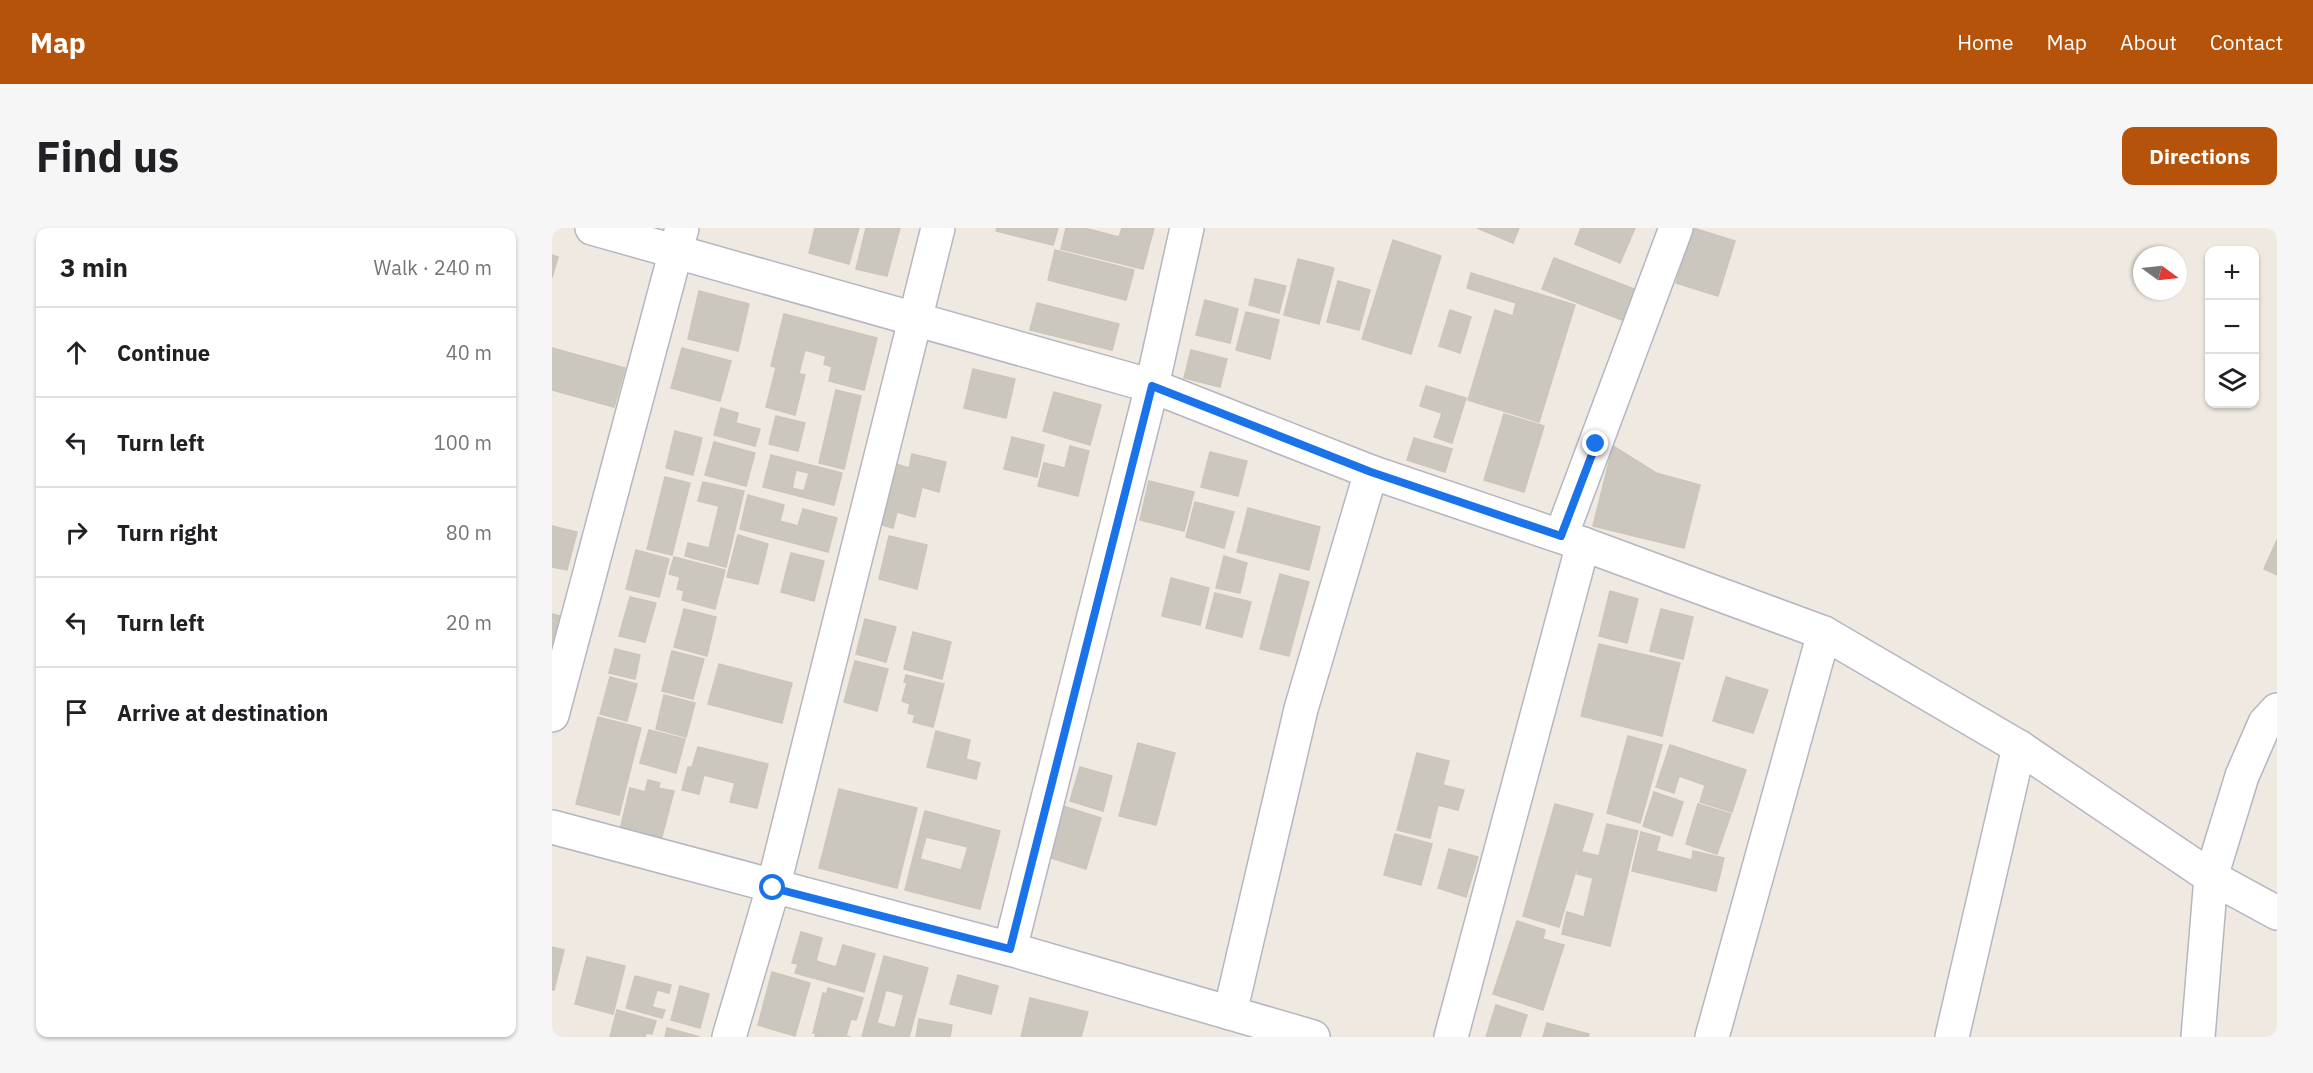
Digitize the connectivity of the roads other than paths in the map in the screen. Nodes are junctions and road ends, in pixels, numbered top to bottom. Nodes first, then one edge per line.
1 (592, 228) edge
2 (938, 228) edge
3 (1187, 228) edge
4 (1676, 228) edge
5 (678, 240) edge
6 (916, 318) junction
7 (1152, 386) junction
8 (1371, 472) junction
9 (1572, 540) junction
10 (1824, 633) junction
11 (2277, 710) edge
12 (552, 715) edge
13 (2019, 747) junction
14 (552, 827) edge
15 (2211, 877) junction
16 (773, 888) junction
17 (2277, 913) edge
18 (1010, 949) junction
19 (1230, 1013) junction
20 (729, 1037) edge
21 (1313, 1037) edge
22 (1451, 1037) edge
23 (1712, 1037) edge
24 (1952, 1037) edge
25 (2198, 1037) edge

1 - 5 street
2 - 6 street
3 - 7 street
4 - 9 street
5 - 6 street
5 - 12 street
6 - 7 street
6 - 16 street
7 - 8 street
7 - 18 street
8 - 9 street
8 - 19 street
9 - 10 street
9 - 22 street
10 - 13 street
10 - 23 street
11 - 15 street
13 - 15 street
13 - 24 street
14 - 16 street
15 - 17 street
15 - 25 street
16 - 18 street
16 - 20 street
18 - 19 street
19 - 21 street

